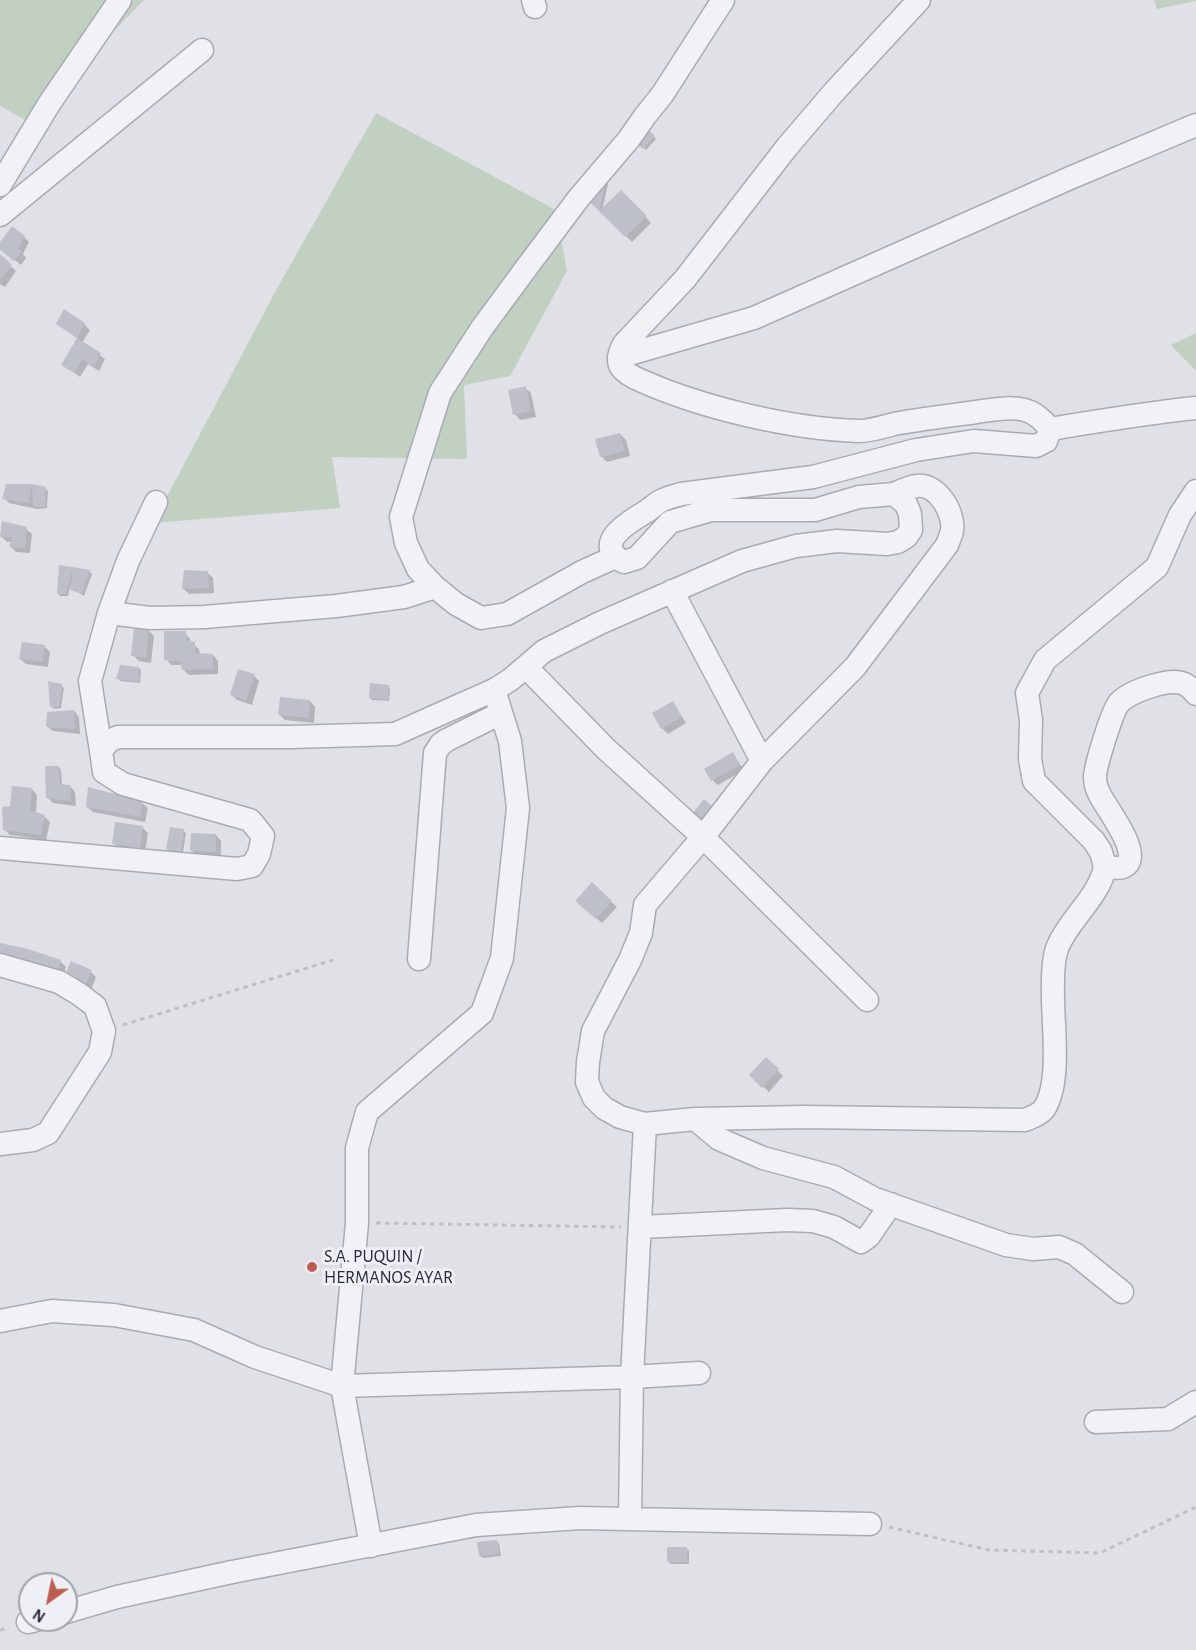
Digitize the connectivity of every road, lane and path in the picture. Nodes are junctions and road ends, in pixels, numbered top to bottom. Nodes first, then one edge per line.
1 (120, 0) edge
2 (723, 0) edge
3 (919, 0) edge
4 (202, 50) dead end
5 (1196, 125) edge
6 (0, 185) edge
7 (0, 215) edge
8 (619, 357) junction
9 (1196, 392) edge
10 (1196, 408) edge
11 (1141, 413) junction
12 (1050, 429) junction
13 (1196, 491) edge
14 (894, 494) junction
15 (156, 502) dead end
16 (615, 557) junction
17 (435, 587) junction
18 (672, 591) junction
19 (109, 613) junction
20 (526, 667) junction
21 (494, 690) junction
22 (1196, 694) edge
23 (501, 713) junction
24 (101, 751) junction
25 (762, 761) junction
26 (703, 837) junction
27 (0, 848) edge
28 (1105, 867) junction
29 (419, 958) dead end
30 (333, 960) dead end
31 (0, 965) edge
32 (867, 1000) dead end
33 (104, 1031) junction
34 (696, 1119) junction
35 (645, 1124) junction
36 (0, 1144) edge
37 (891, 1204) junction
38 (357, 1223) junction
39 (641, 1227) junction
40 (1122, 1292) dead end
41 (0, 1321) edge
42 (699, 1373) dead end
43 (632, 1377) junction
44 (342, 1386) junction
45 (1196, 1402) edge
46 (1096, 1422) dead end
47 (1196, 1506) edge
48 (630, 1518) junction
49 (870, 1524) joint
50 (371, 1546) junction
51 (78, 1608) edge

1 - 6 street
2 - 17 street
3 - 8 street
4 - 7 street
5 - 8 street
8 - 12 street
9 - 11 street
10 - 11 street
11 - 12 street
12 - 16 street
13 - 28 street
14 - 16 street
14 - 18 street
14 - 25 street
15 - 19 street
16 - 17 street
17 - 19 street
18 - 20 street
18 - 25 street
19 - 24 street
20 - 21 street
20 - 26 street
21 - 23 street
21 - 24 street
22 - 28 street
23 - 29 street
23 - 38 street
24 - 27 street
25 - 26 street
26 - 32 street
26 - 35 street
28 - 34 street
30 - 33 path
31 - 33 street
33 - 36 street
34 - 35 street
34 - 37 street
35 - 39 street
37 - 39 street
37 - 40 street
38 - 39 path
38 - 44 street
39 - 43 street
41 - 44 street
42 - 43 street
43 - 44 street
43 - 48 street
44 - 50 street
45 - 46 street
47 - 49 path
48 - 49 street
48 - 50 street
50 - 51 street

